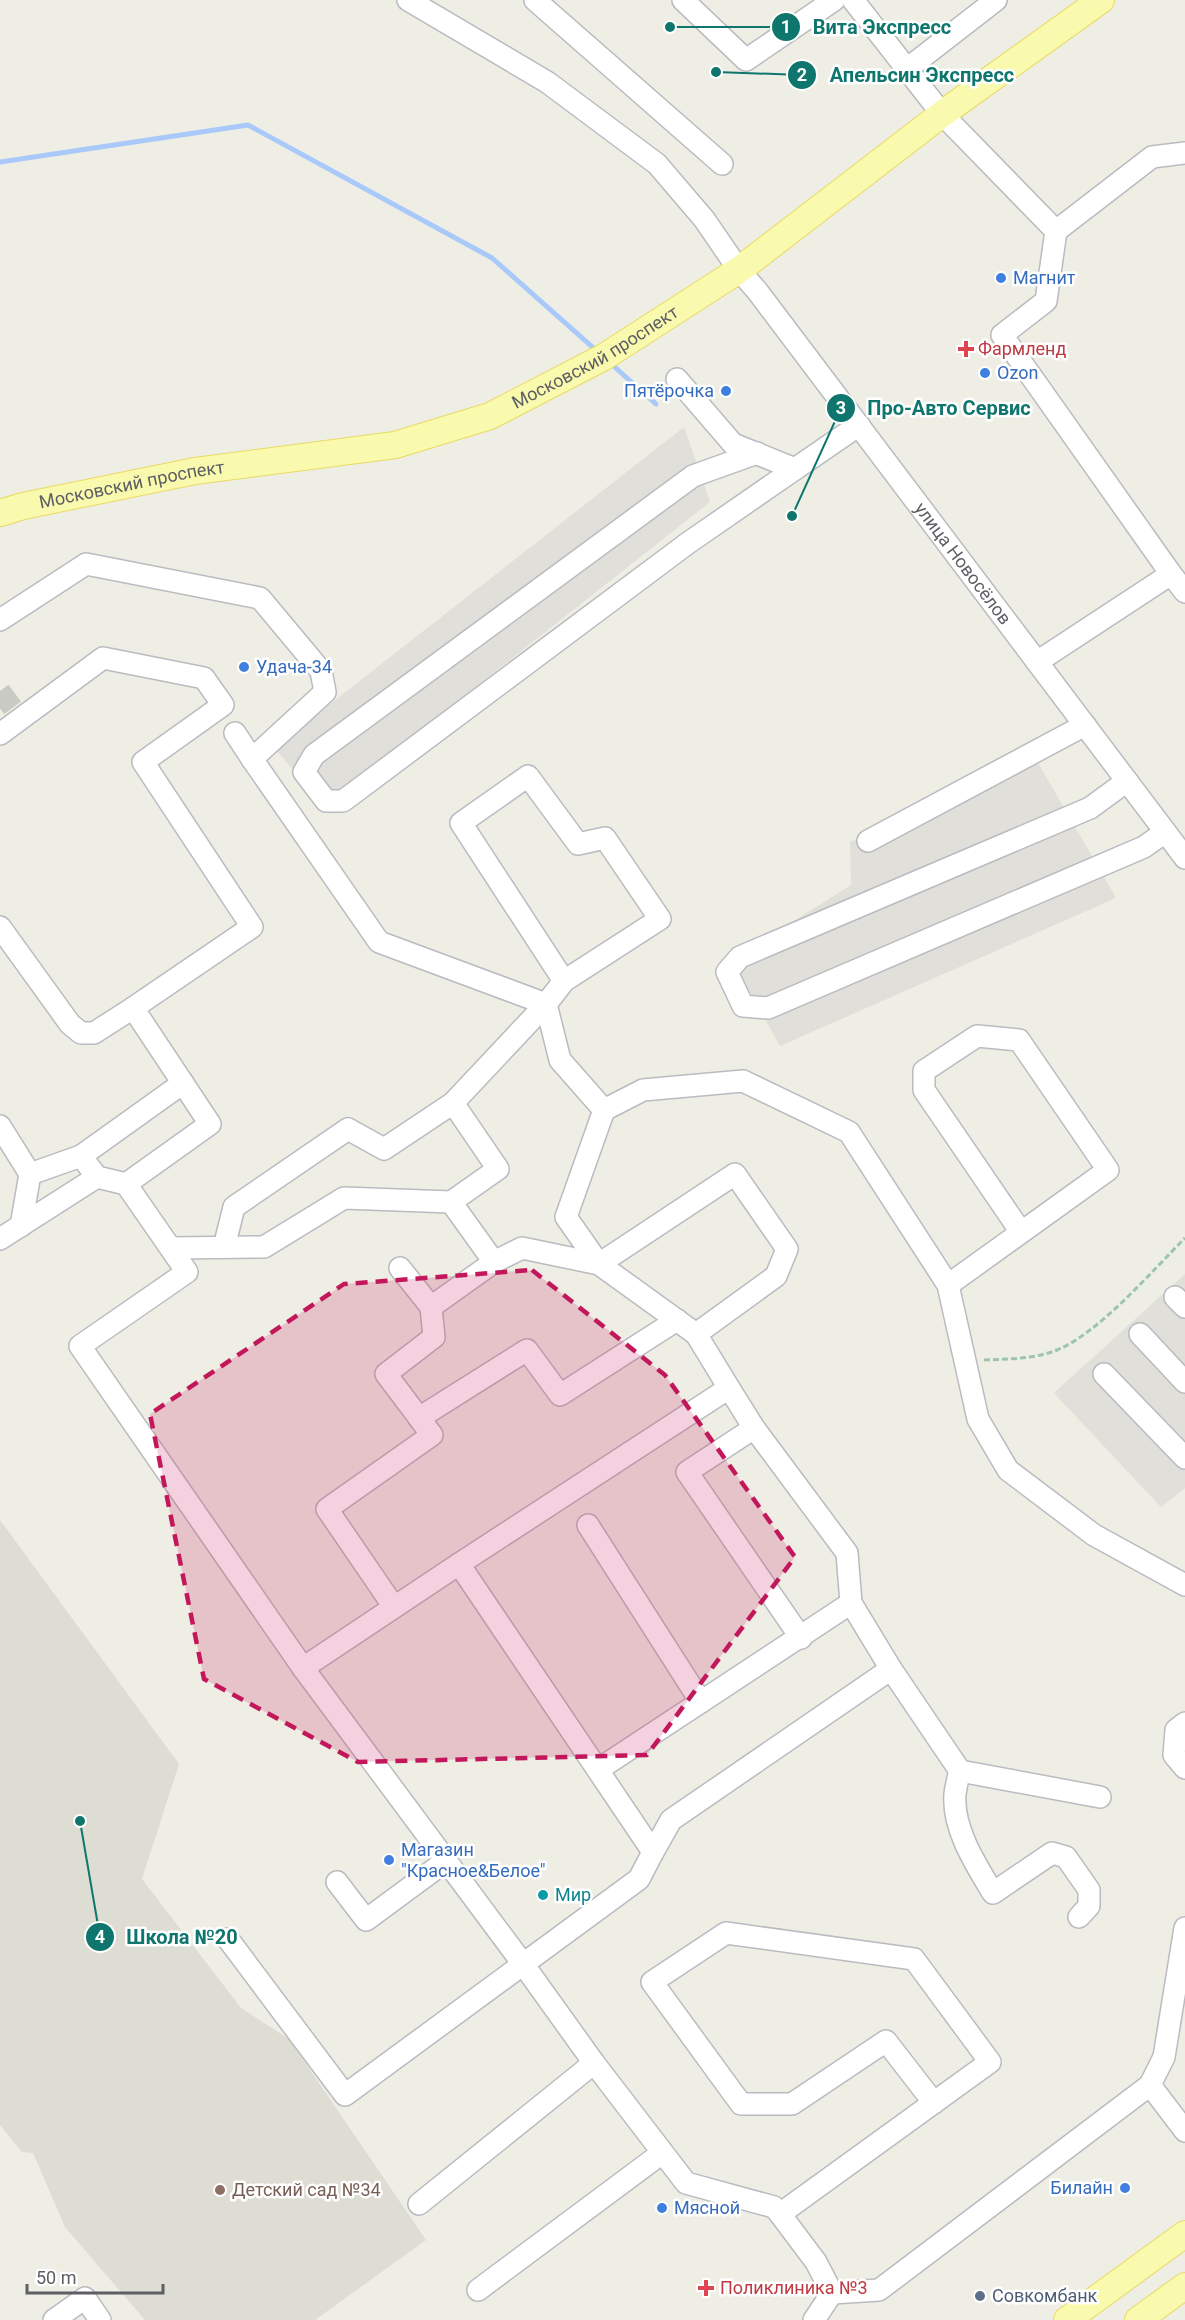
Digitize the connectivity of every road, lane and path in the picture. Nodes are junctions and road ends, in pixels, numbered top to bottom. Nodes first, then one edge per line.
1 (408, 0) edge
2 (535, 0) edge
3 (683, 0) edge
4 (834, 0) edge
5 (853, 0) edge
6 (996, 0) edge
7 (1101, 0) edge
8 (907, 69) junction
9 (942, 114) junction
10 (1185, 153) edge
11 (722, 164) dead end
12 (1056, 231) junction
13 (739, 270) junction
14 (677, 379) dead end
15 (859, 426) junction
16 (757, 453) junction
17 (795, 469) junction
18 (0, 513) edge
19 (1171, 574) junction
20 (1185, 592) edge
21 (0, 620) edge
22 (1037, 662) junction
23 (1085, 725) junction
24 (0, 734) edge
25 (235, 734) dead end
26 (252, 759) junction
27 (1127, 782) junction
28 (1165, 832) junction
29 (868, 841) dead end
30 (1185, 858) edge
31 (0, 927) edge
32 (564, 981) junction
33 (546, 1004) junction
34 (133, 1008) junction
35 (183, 1083) junction
36 (453, 1103) junction
37 (604, 1110) junction
38 (0, 1126) edge
39 (0, 1154) edge
40 (81, 1156) junction
41 (97, 1177) junction
42 (29, 1183) junction
43 (126, 1184) junction
44 (451, 1202) junction
45 (21, 1226) junction
46 (1021, 1232) junction
47 (1185, 1238) edge
48 (0, 1239) edge
49 (224, 1247) junction
50 (171, 1248) junction
51 (494, 1262) junction
52 (600, 1264) junction
53 (400, 1268) dead end
54 (948, 1285) junction
55 (431, 1306) junction
56 (677, 1320) junction
57 (696, 1334) junction
58 (1140, 1334) dead end
59 (965, 1360) junction
60 (1104, 1374) dead end
61 (1185, 1382) edge
62 (729, 1388) junction
63 (419, 1418) junction
64 (754, 1428) junction
65 (1185, 1458) edge
66 (588, 1525) dead end
67 (459, 1564) junction
68 (1185, 1585) edge
69 (851, 1603) junction
70 (394, 1607) junction
71 (801, 1638) junction
72 (303, 1668) junction
73 (891, 1670) junction
74 (701, 1702) junction
75 (1185, 1723) edge
76 (1185, 1768) edge
77 (599, 1769) junction
78 (960, 1771) junction
79 (1100, 1797) dead end
80 (653, 1852) junction
81 (446, 1861) junction
82 (337, 1882) dead end
83 (1079, 1917) dead end
84 (1185, 1928) edge
85 (228, 1939) dead end
86 (524, 1964) junction
87 (594, 2063) junction
88 (1150, 2085) junction
89 (934, 2103) junction
90 (1185, 2131) edge
91 (662, 2153) junction
92 (419, 2204) dead end
93 (780, 2214) junction
94 (1185, 2234) edge
95 (1185, 2286) edge
96 (478, 2290) dead end
97 (832, 2293) junction
98 (54, 2320) edge
99 (100, 2320) edge
100 (814, 2320) edge
101 (1067, 2320) edge
102 (1138, 2320) edge

1 - 13 street, улица Новосёлов
2 - 11 street
3 - 4 street
5 - 8 street
6 - 8 street
7 - 9 main road, Московский проспект
8 - 9 street
9 - 12 street
9 - 13 main road, Московский проспект
10 - 12 street
12 - 19 street
13 - 15 street, улица Новосёлов
13 - 18 main road, Московский проспект
14 - 16 street
15 - 17 street
15 - 22 street, улица Новосёлов
16 - 17 street
16 - 17 street
19 - 20 street
19 - 22 street
21 - 26 street
22 - 23 street, улица Новосёлов
23 - 27 street, улица Новосёлов
23 - 29 street
24 - 34 street
25 - 26 street
26 - 33 street
27 - 28 street, улица Новосёлов
27 - 28 street
28 - 30 street, улица Новосёлов
31 - 34 street
32 - 32 street
32 - 33 street
33 - 36 street
33 - 37 street
34 - 35 street
35 - 40 street
35 - 43 street
36 - 44 street
36 - 49 street
37 - 52 street
37 - 54 street
38 - 42 street
39 - 42 street
40 - 41 street
40 - 42 street
41 - 43 street
41 - 45 street
42 - 45 street
43 - 50 street
44 - 49 street
44 - 51 street
45 - 48 street
46 - 46 street
46 - 54 street
47 - 59 path
49 - 50 street
50 - 72 street
51 - 52 street
51 - 55 street
52 - 56 street
52 - 57 street
53 - 55 street
54 - 59 street
55 - 63 street
56 - 57 street
56 - 63 street
57 - 62 street
58 - 61 street
59 - 68 street
60 - 65 street
62 - 64 street
62 - 67 street
63 - 70 street
64 - 69 street
64 - 71 street
66 - 74 street
67 - 70 street
67 - 77 street
69 - 71 street
69 - 73 street
70 - 72 street
71 - 74 street
72 - 81 street
73 - 78 street
73 - 80 street
74 - 77 street
75 - 76 street
77 - 80 street
78 - 79 street
78 - 83 street
80 - 86 street
81 - 82 street
81 - 86 street
84 - 88 street
85 - 86 street
86 - 87 street
87 - 91 street
87 - 92 street
88 - 90 street
88 - 97 street
89 - 89 street
89 - 93 street
91 - 93 street
91 - 96 street
93 - 97 street
94 - 101 main road
95 - 102 main road
97 - 100 street
98 - 99 street

